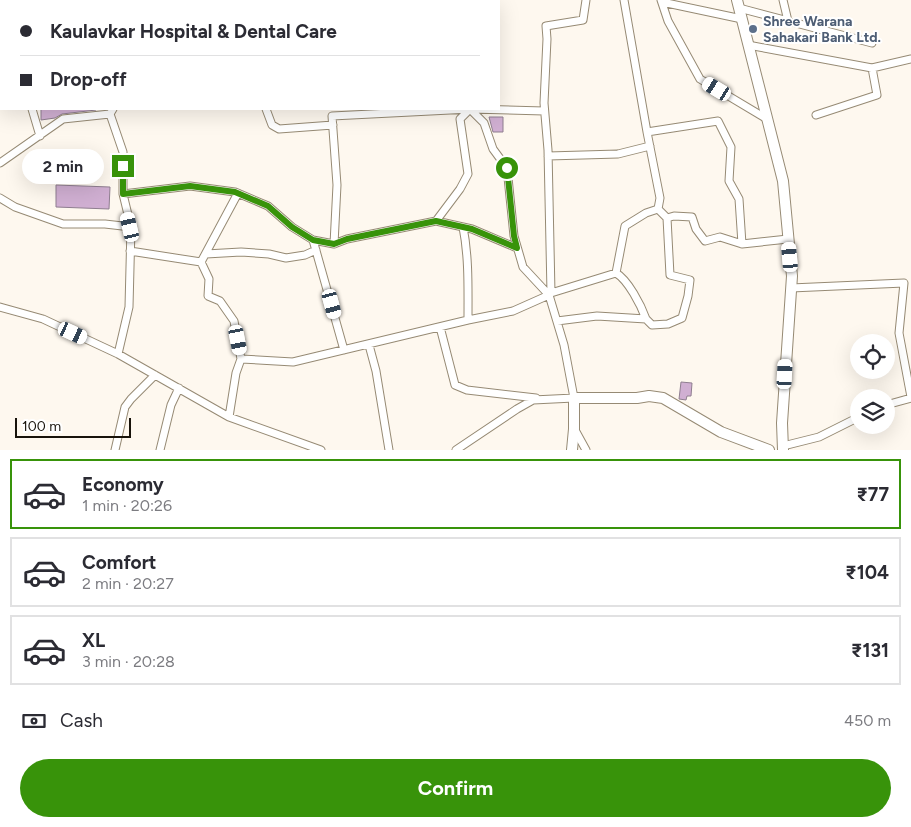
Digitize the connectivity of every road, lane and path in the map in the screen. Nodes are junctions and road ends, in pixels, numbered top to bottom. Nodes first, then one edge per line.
1 (586, 0) edge
2 (624, 0) edge
3 (783, 0) edge
4 (661, 1) edge
5 (738, 4) edge
6 (742, 19) junction
7 (788, 21) junction
8 (872, 43) dead end
9 (748, 45) junction
10 (911, 59) edge
11 (872, 68) junction
12 (32, 110) edge
13 (266, 110) edge
14 (432, 110) edge
15 (469, 110) edge
16 (471, 110) edge
17 (500, 110) edge
18 (544, 111) junction
19 (111, 112) edge
20 (356, 112) edge
21 (816, 115) dead end
22 (767, 119) junction
23 (333, 125) junction
24 (647, 132) junction
25 (40, 136) junction
26 (650, 146) junction
27 (548, 156) junction
28 (0, 163) edge
29 (238, 193) junction
30 (123, 194) junction
31 (0, 198) edge
32 (658, 209) junction
33 (667, 218) junction
34 (436, 221) junction
35 (462, 226) junction
36 (130, 227) junction
37 (788, 239) junction
38 (313, 240) junction
39 (334, 244) junction
40 (742, 244) junction
41 (517, 248) junction
42 (316, 250) junction
43 (130, 251) junction
44 (206, 254) junction
45 (202, 262) junction
46 (616, 272) junction
47 (792, 288) junction
48 (549, 295) junction
49 (0, 307) edge
50 (646, 319) junction
51 (468, 320) junction
52 (557, 321) junction
53 (440, 327) junction
54 (369, 345) junction
55 (344, 350) junction
56 (118, 354) junction
57 (241, 359) junction
58 (155, 375) junction
59 (178, 388) junction
60 (911, 397) edge
61 (574, 398) junction
62 (547, 399) junction
63 (895, 403) edge
64 (229, 416) junction
65 (850, 422) edge
66 (574, 429) junction
67 (312, 448) edge
68 (783, 448) edge
69 (115, 450) edge
70 (160, 450) edge
71 (321, 450) edge
72 (389, 450) edge
73 (456, 450) edge
74 (572, 450) edge
75 (586, 450) edge
76 (769, 450) edge

1 - 18 street
2 - 24 street
3 - 7 street
4 - 6 street
4 - 22 street
5 - 6 main road
5 - 7 street
6 - 9 main road
7 - 8 street
9 - 11 street
9 - 22 main road
10 - 11 street
11 - 21 street
12 - 25 street
13 - 23 street
14 - 20 street
15 - 34 street
16 - 41 street
17 - 18 street
18 - 27 street
19 - 25 street
19 - 30 street
20 - 23 street
22 - 37 main road
23 - 39 street
24 - 26 street
24 - 40 street
25 - 28 street
26 - 27 street
26 - 32 street
27 - 46 street
29 - 30 street
29 - 38 street
29 - 44 street
30 - 36 street
31 - 36 street
32 - 33 street
32 - 46 street
33 - 40 street
33 - 50 street
34 - 35 street
34 - 39 street
35 - 41 street
35 - 51 street
36 - 43 street
37 - 40 street
37 - 47 main road
38 - 39 street
38 - 42 street
41 - 48 street
42 - 44 street
42 - 55 street
43 - 45 street
43 - 56 street
44 - 45 street
45 - 57 street
46 - 50 street
47 - 60 street
47 - 68 main road
48 - 51 street
48 - 52 street
49 - 56 street
50 - 52 street
51 - 53 street
52 - 61 street
53 - 54 street
53 - 62 street
54 - 55 street
54 - 72 street
55 - 57 street
56 - 58 street
57 - 64 street
58 - 59 street
58 - 69 street
59 - 64 street
59 - 70 street
60 - 63 street
61 - 62 street
61 - 66 main road
61 - 76 main road
62 - 73 street
64 - 67 street
65 - 68 street
66 - 74 main road
66 - 75 street
67 - 71 street

